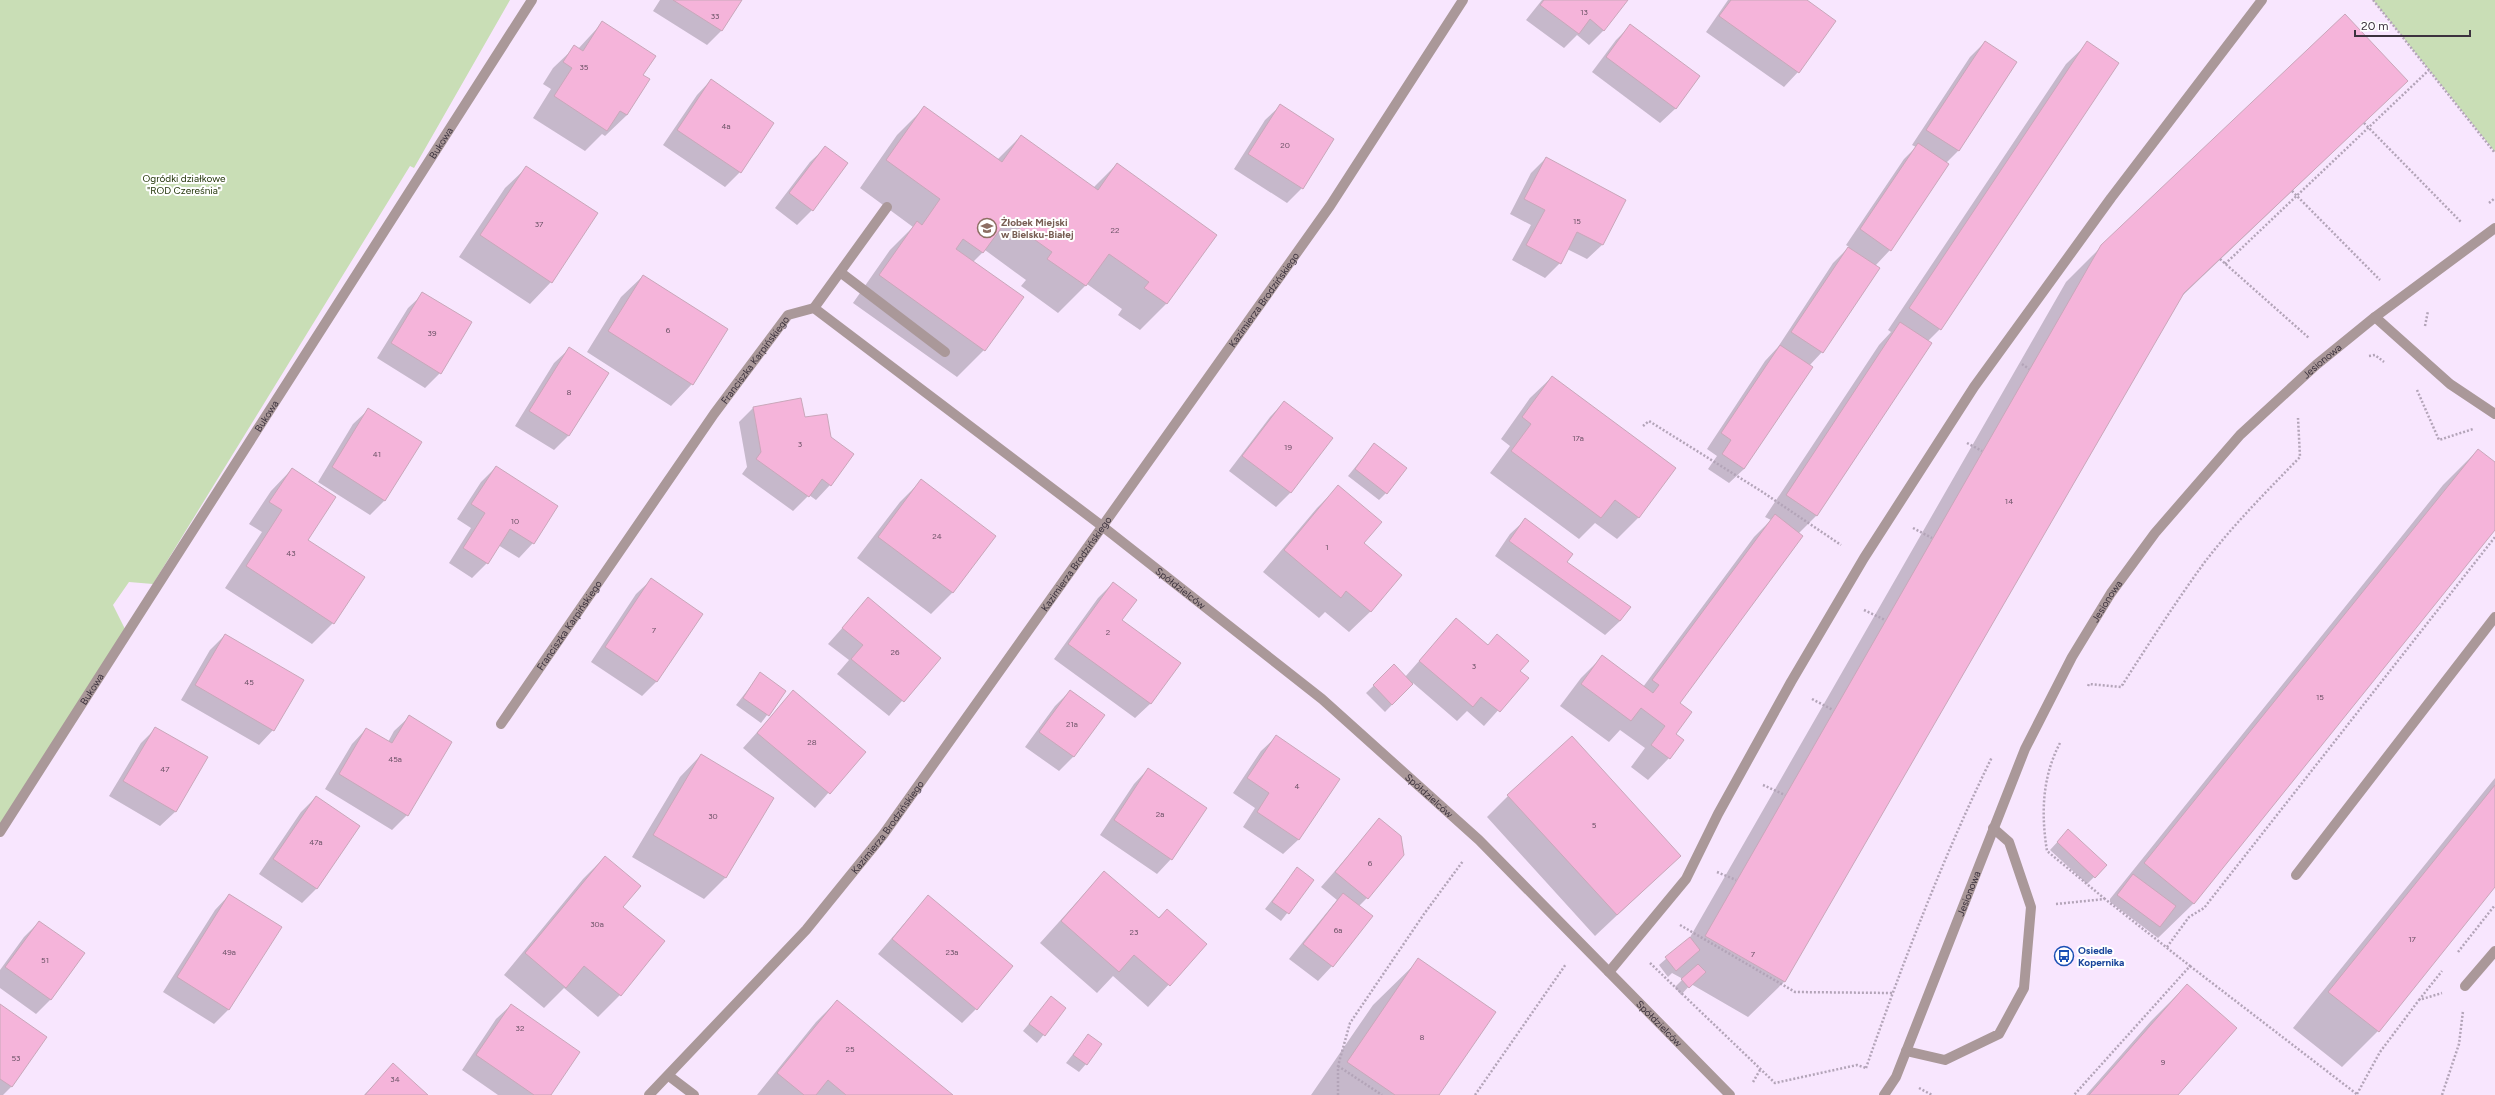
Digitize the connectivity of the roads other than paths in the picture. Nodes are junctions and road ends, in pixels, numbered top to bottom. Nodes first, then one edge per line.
1 (532, 0) edge
2 (1463, 0) edge
3 (2262, 0) edge
4 (887, 207) dead end
5 (2495, 228) edge
6 (840, 272) junction
7 (814, 308) junction
8 (2375, 317) junction
9 (945, 352) dead end
10 (2495, 414) edge
11 (1102, 526) junction
12 (2495, 617) edge
13 (501, 724) dead end
14 (1993, 828) junction
15 (0, 832) edge
16 (2296, 875) dead end
17 (2495, 951) edge
18 (1609, 972) junction
19 (2465, 986) road end
20 (1906, 1051) junction
21 (669, 1076) junction
22 (649, 1095) edge
23 (694, 1095) edge
24 (1730, 1095) edge
25 (1884, 1095) edge

1 - 15 street, Bukowa
2 - 11 street, Kazimierza Brodzińskiego
3 - 18 street
4 - 6 street
5 - 8 street, Jesionowa
6 - 7 street
6 - 9 street
7 - 11 street
7 - 13 street, Franciszka Karpińskiego
8 - 10 street
8 - 14 street, Jesionowa
11 - 18 street, Spółdzielców
11 - 21 street, Kazimierza Brodzińskiego
12 - 16 street
14 - 20 street, Jesionowa
14 - 20 street
17 - 19 street
18 - 24 street, Spółdzielców
20 - 25 street, Jesionowa
21 - 22 street, Kazimierza Brodzińskiego
21 - 23 street

